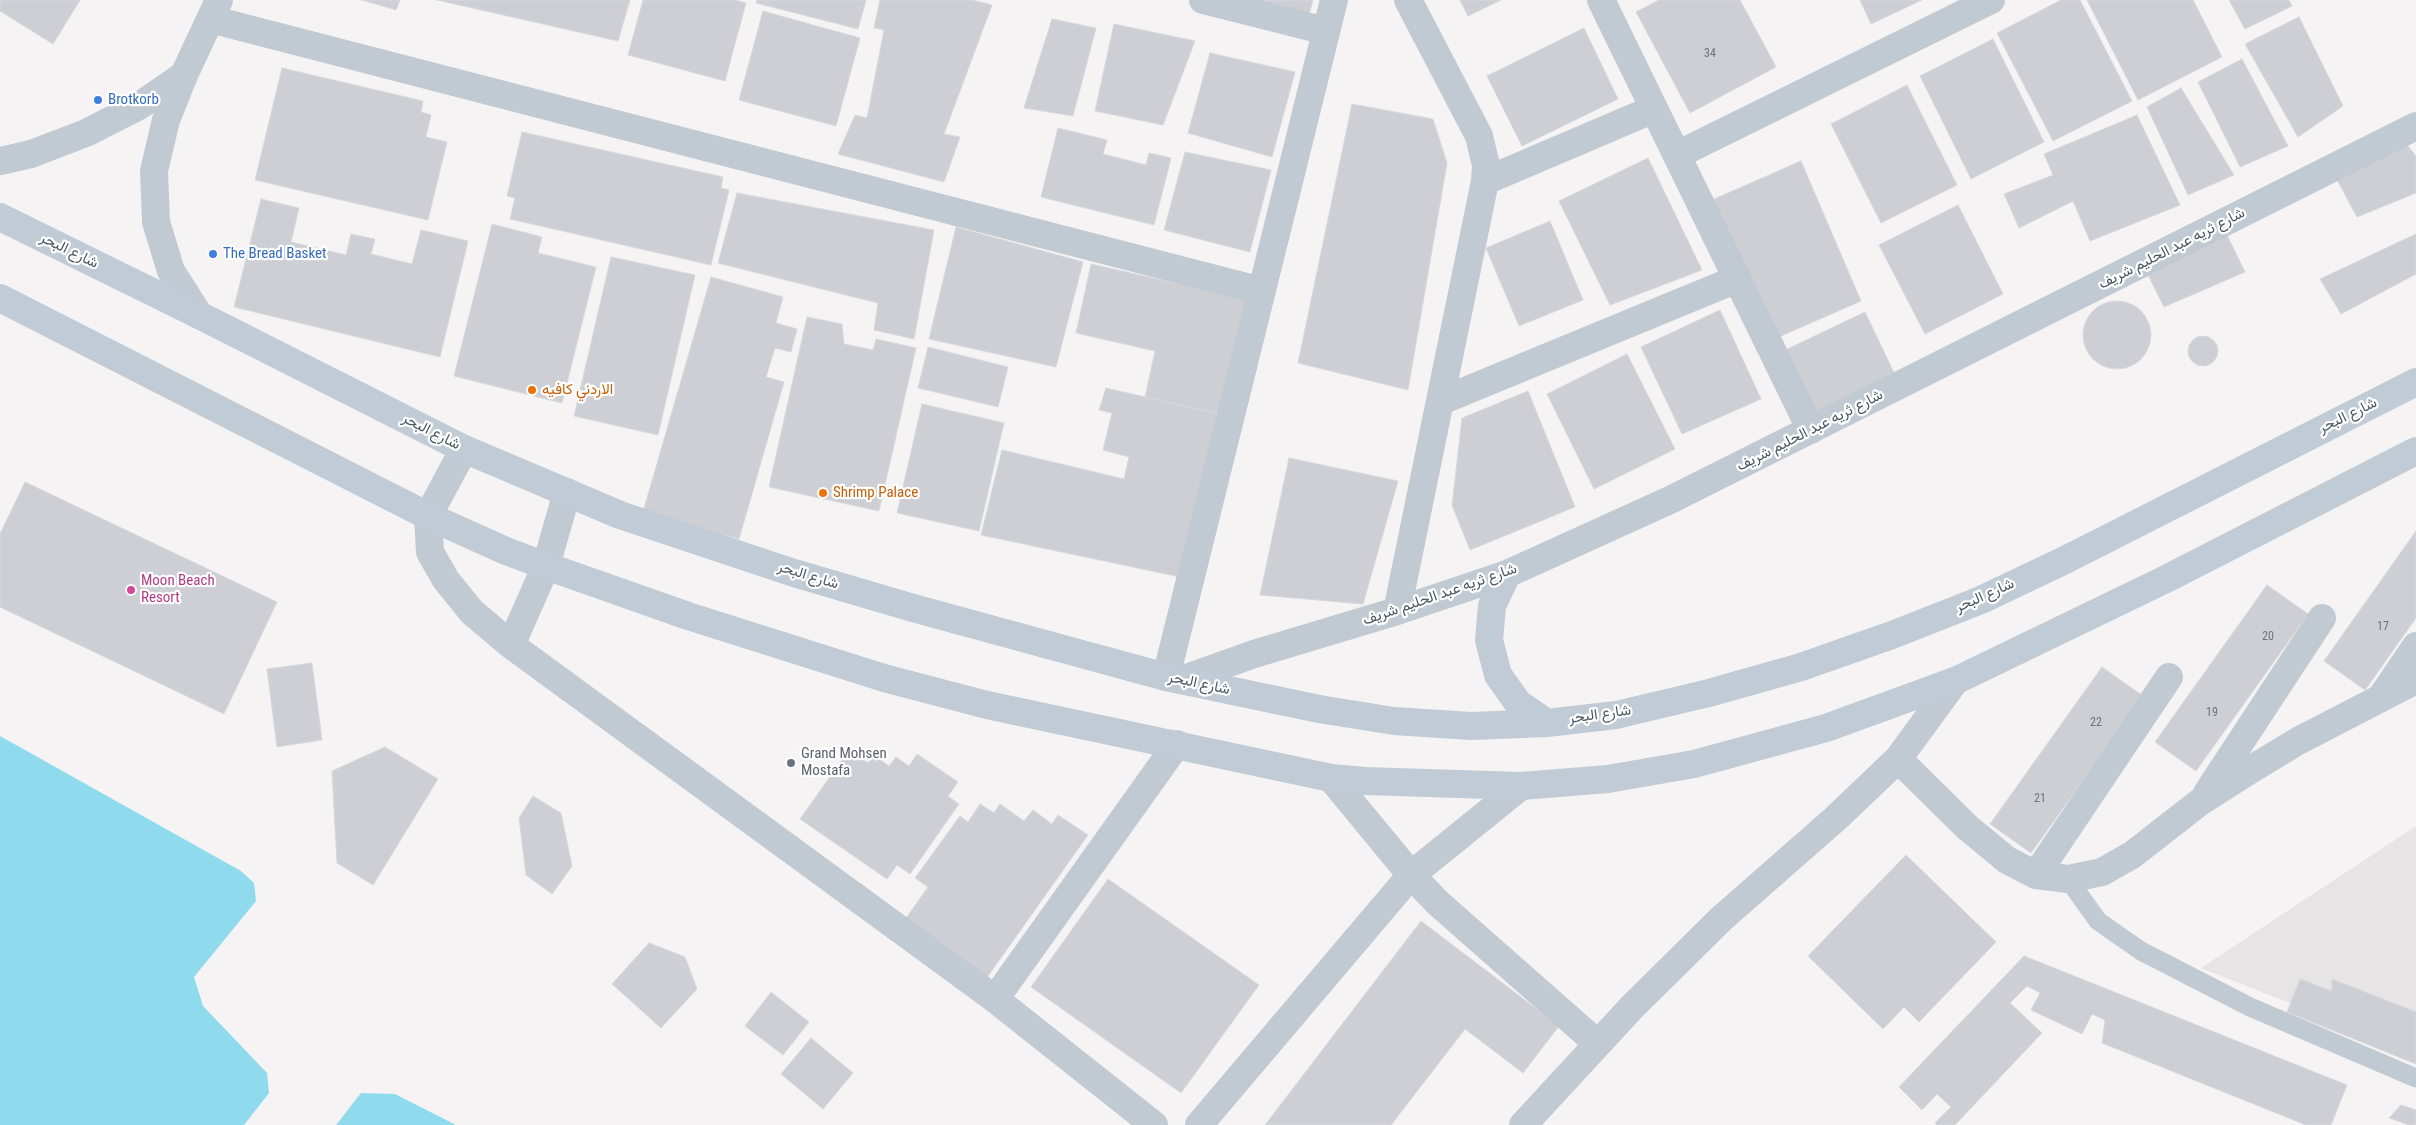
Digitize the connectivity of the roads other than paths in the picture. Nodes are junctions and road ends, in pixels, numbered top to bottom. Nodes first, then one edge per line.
1 (1203, 0) edge
2 (1334, 0) edge
3 (1408, 0) edge
4 (1601, 0) edge
5 (1991, 0) edge
6 (215, 10) edge
7 (1326, 31) junction
8 (184, 74) junction
9 (1654, 109) junction
10 (2416, 126) edge
11 (1677, 156) junction
12 (0, 161) edge
13 (1485, 181) junction
14 (0, 217) edge
15 (1737, 278) junction
16 (1262, 291) junction
17 (0, 298) edge
18 (199, 315) junction
19 (2416, 382) edge
20 (1442, 400) junction
21 (1811, 430) junction
22 (464, 449) junction
23 (2416, 451) edge
24 (567, 492) junction
25 (428, 516) junction
26 (546, 566) junction
27 (1507, 574) junction
28 (1398, 611) junction
29 (2322, 618) dead end
30 (511, 645) junction
31 (2416, 646) edge
32 (2169, 677) dead end
33 (1173, 679) junction
34 (2416, 680) edge
35 (1955, 681) junction
36 (2381, 697) junction
37 (1547, 723) junction
38 (1177, 744) junction
39 (1898, 758) junction
40 (1331, 778) junction
41 (1521, 786) junction
42 (2200, 802) junction
43 (1411, 875) junction
44 (2036, 875) junction
45 (2068, 879) junction
46 (994, 999) junction
47 (1598, 1044) junction
48 (2416, 1078) edge
49 (1154, 1125) edge
50 (1198, 1125) edge
51 (1523, 1125) edge

1 - 7 street
2 - 7 street
3 - 13 street
4 - 9 street
5 - 11 street
6 - 8 street
6 - 16 street
7 - 16 street
8 - 12 street
8 - 18 street
9 - 11 street
9 - 13 street
10 - 21 street, شارع ثريه عبد الحليم شريف
11 - 15 street
13 - 20 street
14 - 18 main road, شارع البحر
15 - 20 street
15 - 21 street
16 - 33 street
17 - 25 main road
18 - 22 main road, شارع البحر
19 - 37 main road, شارع البحر
20 - 28 street
21 - 27 street, شارع ثريه عبد الحليم شريف
22 - 24 main road, شارع البحر
22 - 25 street
23 - 35 main road
24 - 26 street
24 - 33 main road, شارع البحر
25 - 26 main road
25 - 30 street
26 - 30 street
26 - 38 main road
27 - 28 street, شارع ثريه عبد الحليم شريف
27 - 37 main road
28 - 33 street, شارع ثريه عبد الحليم شريف
29 - 42 street
30 - 46 street
31 - 36 street
32 - 44 street
33 - 37 main road, شارع البحر
34 - 36 street
35 - 39 street
35 - 41 main road
36 - 42 street
38 - 40 main road
38 - 46 street
39 - 44 street
39 - 47 street
40 - 41 main road
40 - 43 street
41 - 43 street
42 - 45 street
43 - 47 street
43 - 50 street
44 - 45 street
45 - 48 lane
46 - 49 street
47 - 51 street

